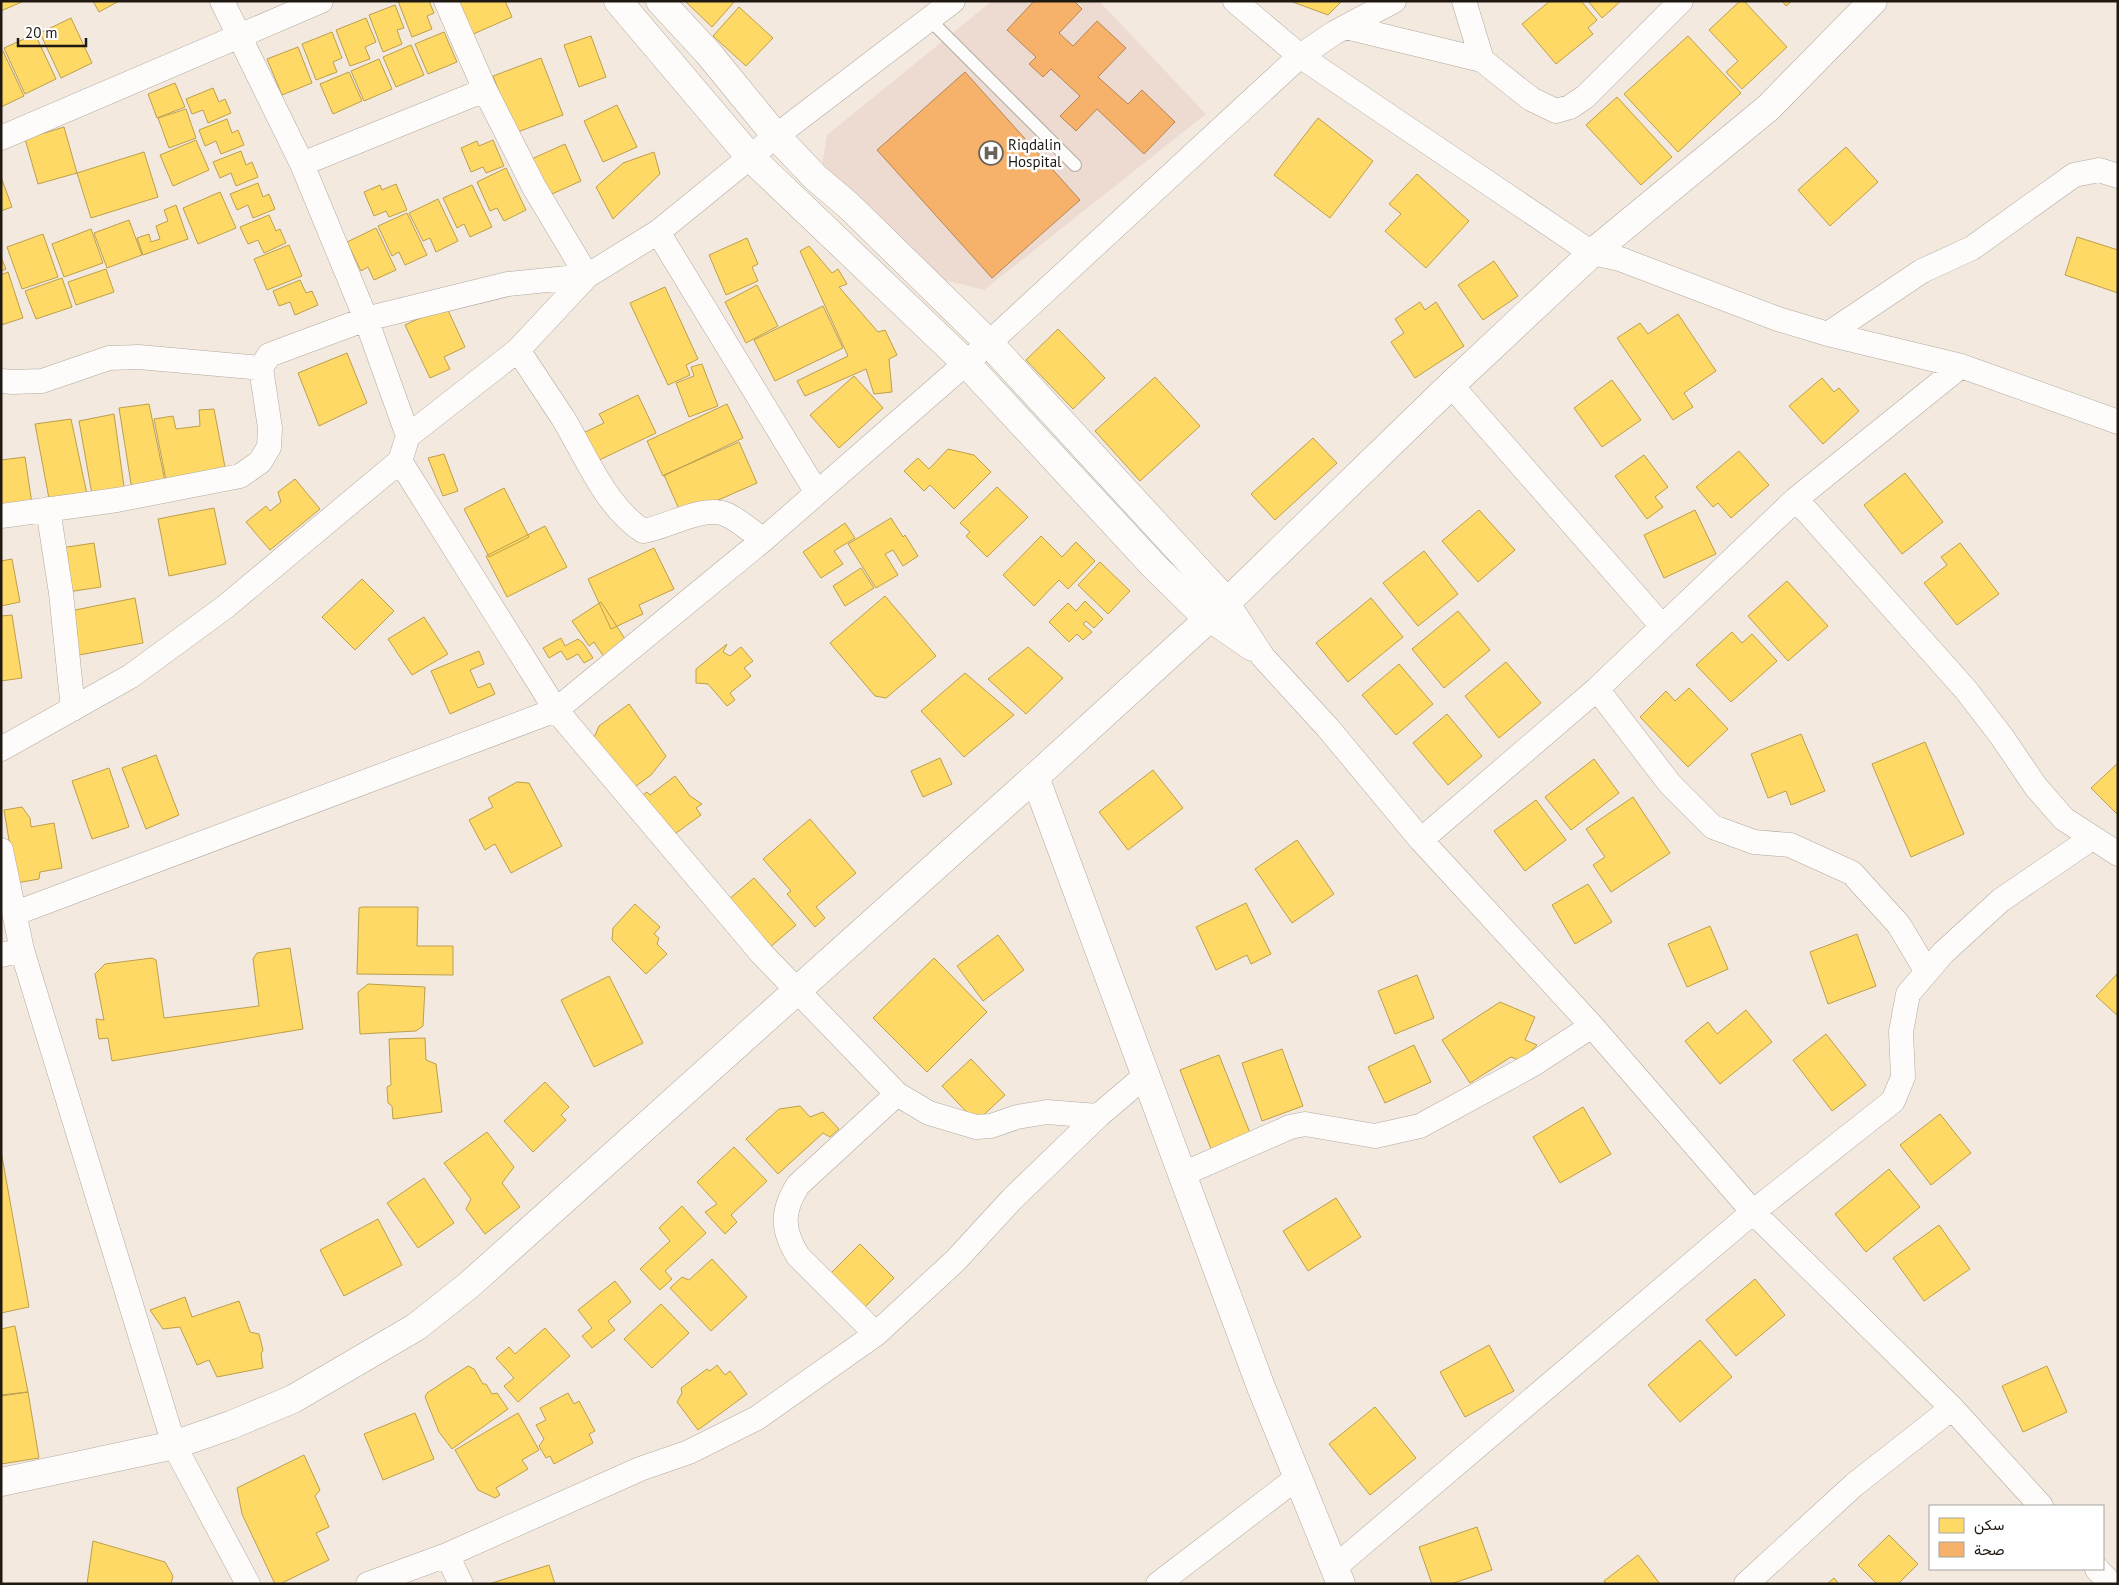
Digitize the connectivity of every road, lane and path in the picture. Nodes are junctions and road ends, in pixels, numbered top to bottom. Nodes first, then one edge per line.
1 (222, 1) edge
2 (321, 1) edge
3 (446, 1) edge
4 (618, 1) edge
5 (660, 1) edge
6 (953, 1) edge
7 (1235, 1) edge
8 (1394, 1) edge
9 (1464, 1) edge
10 (1681, 1) edge
11 (1873, 1) edge
12 (929, 19) junction
13 (1346, 27) junction
14 (238, 37) junction
15 (1300, 56) junction
16 (1482, 60) junction
17 (485, 90) junction
18 (776, 136) junction
19 (1, 138) edge
20 (750, 157) junction
21 (302, 164) junction
22 (1075, 165) dead end
23 (2118, 176) edge
24 (658, 232) junction
25 (1592, 253) junction
26 (587, 276) junction
27 (366, 319) junction
28 (1828, 334) junction
29 (989, 343) junction
30 (518, 350) junction
31 (966, 363) junction
32 (1961, 366) junction
33 (261, 368) junction
34 (1, 381) edge
35 (1451, 385) junction
36 (2118, 422) edge
37 (408, 436) junction
38 (400, 461) junction
39 (817, 493) junction
40 (1796, 499) junction
41 (48, 509) junction
42 (1, 516) edge
43 (763, 540) junction
44 (1217, 610) junction
45 (1662, 626) junction
46 (1597, 689) junction
47 (73, 709) junction
48 (556, 710) junction
49 (1, 749) edge
50 (1036, 777) junction
51 (2092, 838) junction
52 (1421, 840) junction
53 (1, 850) edge
54 (2118, 854) edge
55 (16, 913) junction
56 (12, 952) edge
57 (1927, 972) junction
58 (796, 991) junction
59 (1592, 1026) junction
60 (1146, 1075) junction
61 (896, 1094) junction
62 (1098, 1116) junction
63 (1183, 1174) junction
64 (1753, 1212) junction
65 (876, 1334) junction
66 (1952, 1408) junction
67 (174, 1445) junction
68 (1298, 1477) junction
69 (1, 1482) edge
70 (2040, 1505) edge
71 (447, 1555) junction
72 (2098, 1570) edge
73 (1338, 1576) edge
74 (248, 1584) edge
75 (368, 1584) edge
76 (461, 1584) edge
77 (1158, 1584) edge
78 (1746, 1584) edge
79 (2111, 1584) edge

1 - 14 street
2 - 14 street
3 - 17 street
4 - 20 street
5 - 18 street
6 - 12 street
7 - 15 street
8 - 13 street
9 - 16 street
10 - 16 street
11 - 25 street
12 - 18 street
12 - 22 lane
13 - 15 street
13 - 16 street
14 - 19 street
14 - 21 street
15 - 25 street
15 - 29 street
17 - 21 street
17 - 26 street
18 - 20 street
18 - 29 street
20 - 24 street
20 - 31 street
21 - 27 street
23 - 28 street
24 - 26 street
24 - 39 street
25 - 28 street
25 - 35 street
26 - 27 street
26 - 30 street
27 - 33 street
27 - 37 street
28 - 32 street
29 - 31 street
29 - 44 street
30 - 37 street
30 - 43 street
31 - 39 street
31 - 44 street
32 - 36 street
32 - 40 street
33 - 34 street
33 - 41 street
35 - 44 street
35 - 45 street
37 - 38 street
38 - 47 street
38 - 48 street
39 - 43 street
40 - 45 street
40 - 51 street
41 - 42 street
41 - 47 street
43 - 48 street
44 - 50 street
44 - 52 street
45 - 46 street
46 - 52 street
46 - 57 street
47 - 49 street
48 - 55 street
48 - 58 street
50 - 58 street
50 - 60 street
51 - 54 street
51 - 57 street
52 - 59 street
53 - 55 street
55 - 56 street
56 - 67 street
57 - 64 street
58 - 61 street
58 - 67 street
59 - 63 street
59 - 64 street
60 - 62 street
60 - 63 street
61 - 62 street
61 - 65 street
62 - 65 street
63 - 68 street
64 - 66 street
64 - 73 street
65 - 71 street
66 - 70 street
66 - 78 street
67 - 69 street
67 - 74 street
68 - 73 street
68 - 77 street
71 - 75 street
71 - 76 street
72 - 79 street

